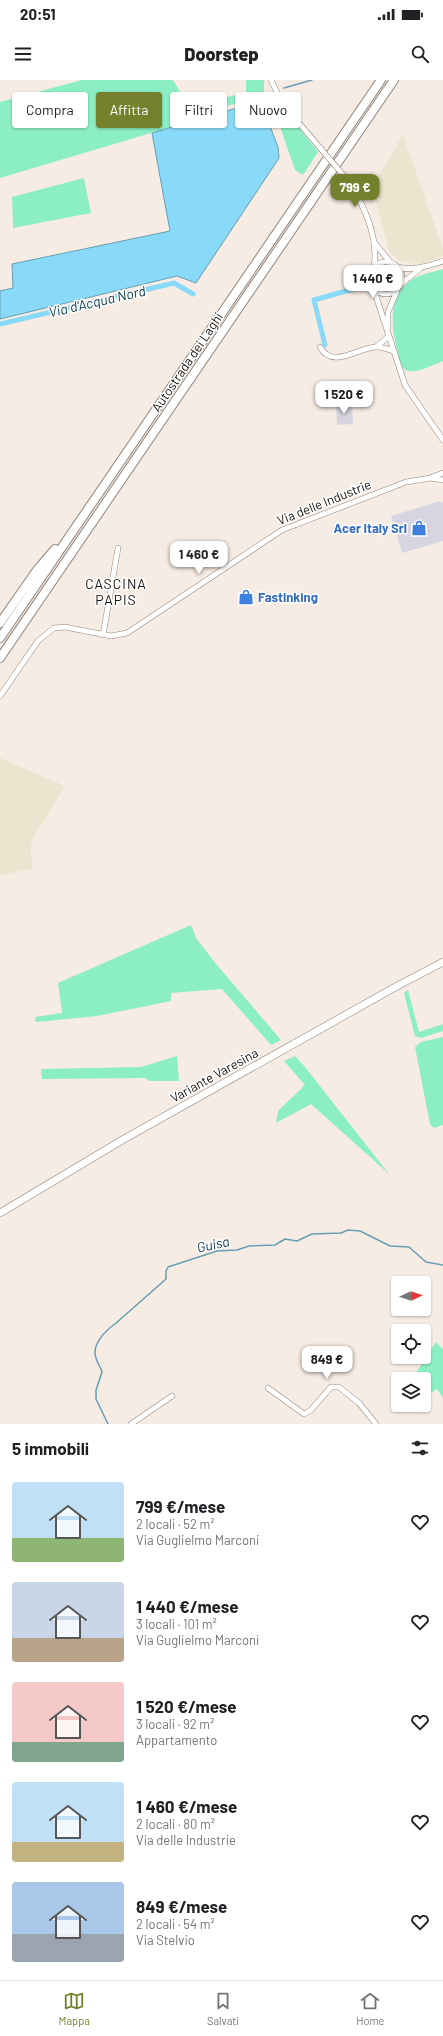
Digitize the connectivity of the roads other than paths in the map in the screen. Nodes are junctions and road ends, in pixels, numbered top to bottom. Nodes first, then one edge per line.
1 (271, 80) edge
2 (381, 80) edge
3 (394, 80) edge
4 (372, 237) junction
5 (443, 261) edge
6 (390, 263) junction
7 (397, 267) junction
8 (374, 268) junction
9 (422, 268) junction
10 (373, 287) junction
11 (399, 287) junction
12 (389, 336) junction
13 (376, 347) junction
14 (320, 348) dead end
15 (393, 351) junction
16 (443, 440) edge
17 (443, 473) edge
18 (431, 478) junction
19 (443, 480) edge
20 (81, 520) junction
21 (118, 548) dead end
22 (0, 623) edge
23 (103, 635) junction
24 (0, 638) edge
25 (0, 658) edge
26 (0, 696) edge
27 (443, 962) edge
28 (0, 1213) edge
29 (268, 1388) dead end
30 (172, 1396) dead end
31 (131, 1424) edge
32 (376, 1424) edge

1 - 4 street, bridge
2 - 20 highway, Autostrada dei Laghi
3 - 25 highway, Autostrada dei Laghi
4 - 6 street
4 - 8 street
5 - 9 street
6 - 7 street
6 - 8 street
7 - 9 street
7 - 11 street
8 - 10 street
9 - 11 street
10 - 11 street
10 - 12 street
11 - 12 street
12 - 13 street
12 - 15 street
13 - 14 street
13 - 15 street
15 - 16 street
17 - 18 street, Via delle Industrie
18 - 19 street, Via delle Industrie
18 - 23 street, Via delle Industrie
20 - 22 highway
20 - 24 highway, Autostrada dei Laghi
21 - 23 street
23 - 26 street, Via delle Industrie
27 - 28 main road, Variante Varesina
29 - 32 street
30 - 31 street

